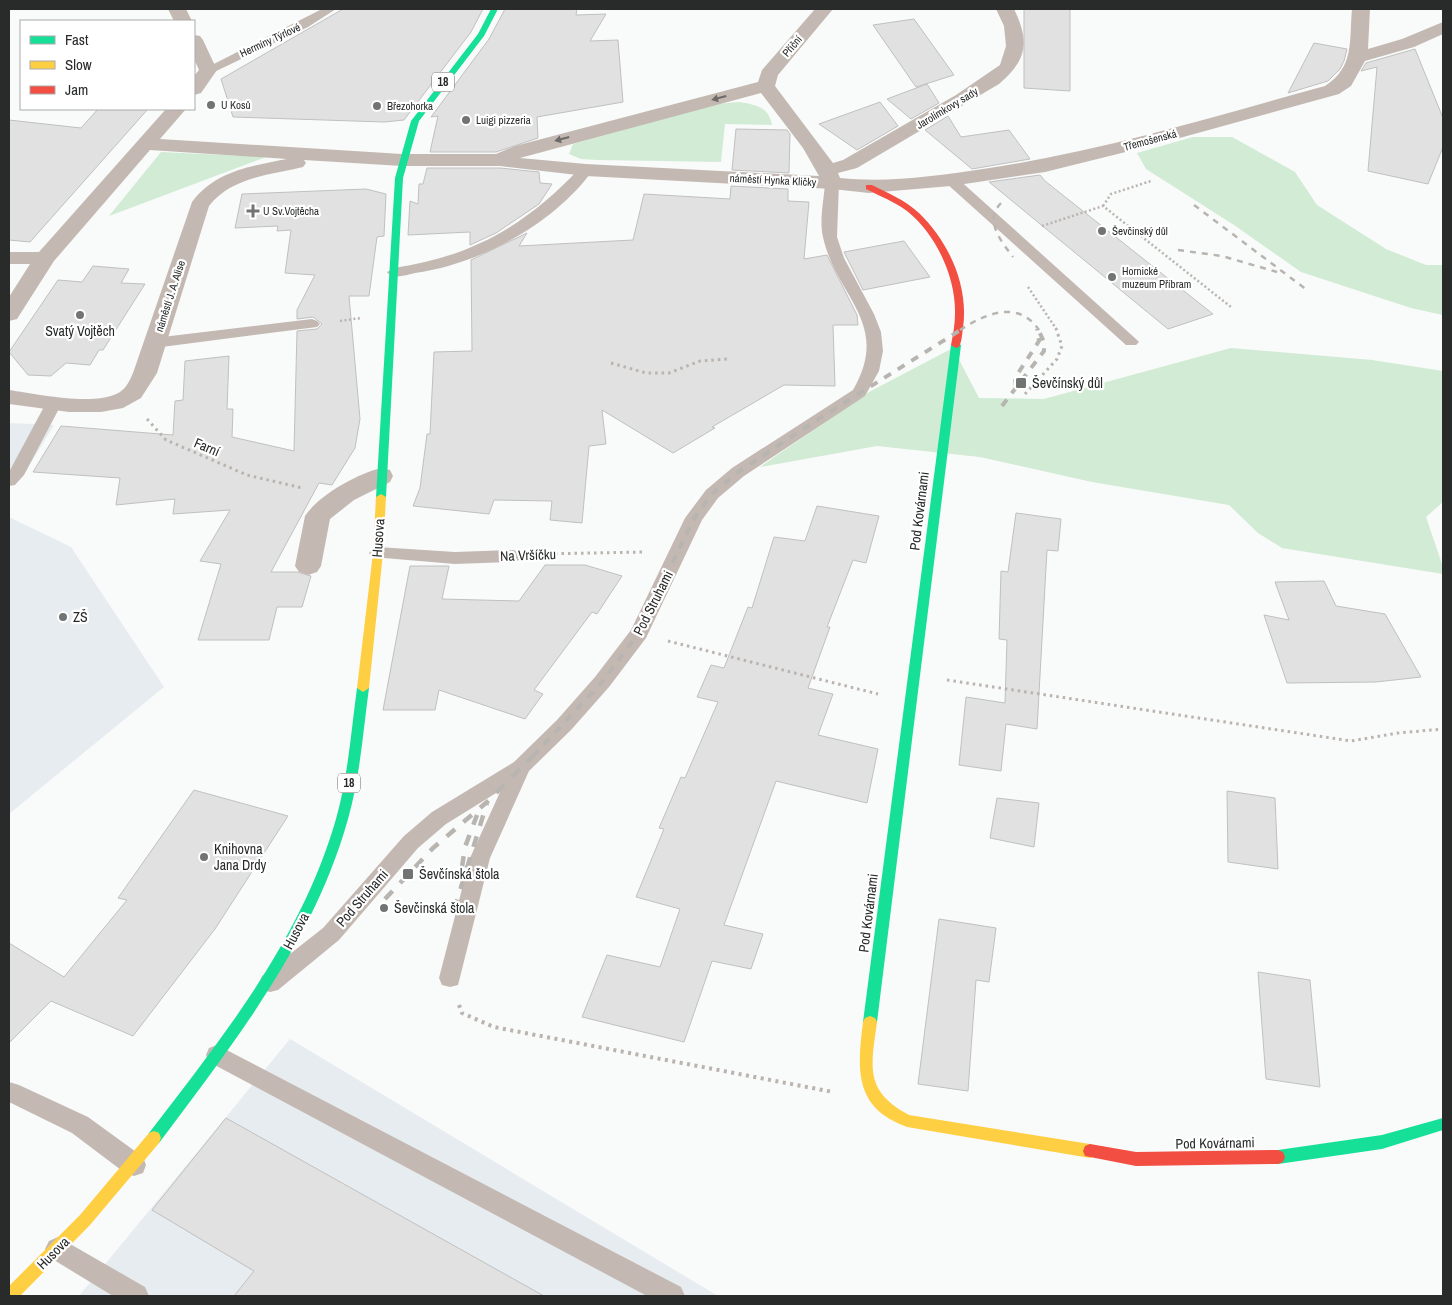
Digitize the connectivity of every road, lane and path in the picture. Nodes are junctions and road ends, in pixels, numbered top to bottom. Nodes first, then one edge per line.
1 (177, 9) edge
2 (330, 9) edge
3 (494, 9) edge
4 (824, 9) edge
5 (1005, 9) edge
6 (1361, 9) edge
7 (183, 20) edge
8 (1443, 27) edge
9 (195, 42) edge
10 (1358, 56) junction
11 (208, 70) junction
12 (766, 86) junction
13 (195, 88) edge
14 (174, 112) edge
15 (145, 144) junction
16 (323, 156) junction
17 (402, 160) junction
18 (500, 160) junction
19 (586, 170) junction
20 (830, 176) junction
21 (951, 180) junction
22 (1151, 181) dead end
23 (869, 187) junction
24 (1103, 206) junction
25 (1013, 236) junction
26 (9, 258) edge
27 (45, 258) junction
28 (1040, 259) junction
29 (394, 272) junction
30 (1231, 307) dead end
31 (9, 314) edge
32 (391, 315) junction
33 (312, 324) joint
34 (1131, 342) dead end
35 (154, 343) junction
36 (728, 359) dead end
37 (611, 363) dead end
38 (1025, 394) dead end
39 (9, 397) edge
40 (128, 398) junction
41 (54, 403) junction
42 (381, 476) junction
43 (9, 482) edge
44 (295, 487) dead end
45 (678, 552) junction
46 (378, 553) junction
47 (513, 556) joint
48 (308, 566) dead end
49 (663, 640) dead end
50 (913, 675) junction
51 (910, 702) junction
52 (1443, 729) edge
53 (521, 767) junction
54 (450, 978) joint
55 (260, 990) junction
56 (217, 1055) junction
57 (11, 1092) dead end
58 (872, 1099) junction
59 (1443, 1124) edge
60 (134, 1165) junction
61 (58, 1250) junction
62 (9, 1296) edge
63 (136, 1296) edge
64 (672, 1296) edge

1 - 7 street
2 - 11 lane, Hermíny Týrlové
3 - 17 main road, 18
4 - 12 street, Příční
5 - 20 street, Jarolímkovy sady
6 - 10 street
8 - 10 street
9 - 11 street
10 - 21 street, Třemošenská
11 - 13 street
12 -> 18 street, náměstí Hynka Kličky
12 - 20 street, náměstí Hynka Kličky
14 - 15 street
15 - 16 street, náměstí J. A. Alise
15 - 27 street
16 - 17 street, náměstí J. A. Alise
16 - 35 street, náměstí J. A. Alise
17 - 18 street, náměstí Hynka Kličky
17 - 29 main road, Husova / 18
18 - 19 street, náměstí Hynka Kličky
19 - 20 street, náměstí Hynka Kličky
19 - 29 lane
20 - 23 street, Třemošenská
20 - 45 lane, Pod Struhami
21 - 23 street, Třemošenská
21 - 25 lane
22 - 24 path
23 - 50 main road, Pod Kovárnami
24 - 25 path
24 - 30 path
25 - 28 lane
26 - 27 street
27 - 31 street
28 - 34 lane
28 - 38 path
29 - 32 main road, Husova / 18
32 - 33 path
32 - 42 main road, Husova / 18
33 - 35 lane
35 - 40 street, náměstí J. A. Alise
36 - 37 path
39 - 41 street
40 - 41 street
40 - 44 path, Farní
41 - 43 lane
42 - 46 main road, Husova / 18
42 - 48 street
45 - 47 path, Na Vršíčku
45 - 53 lane, Pod Struhami
46 - 47 lane, Na Vršíčku
46 - 55 main road, Husova / 18
49 - 51 path
50 - 51 main road, Pod Kovárnami
50 - 52 path
51 - 58 main road, Pod Kovárnami
53 - 54 lane
53 - 55 lane, Pod Struhami
54 - 58 path
55 - 56 main road, Husova / 18
56 - 60 main road, Husova / 18
56 - 64 lane
57 - 60 lane
58 - 59 main road, Pod Kovárnami
60 - 61 main road, Husova / 18
61 - 62 main road, Husova / 18
61 - 63 lane

